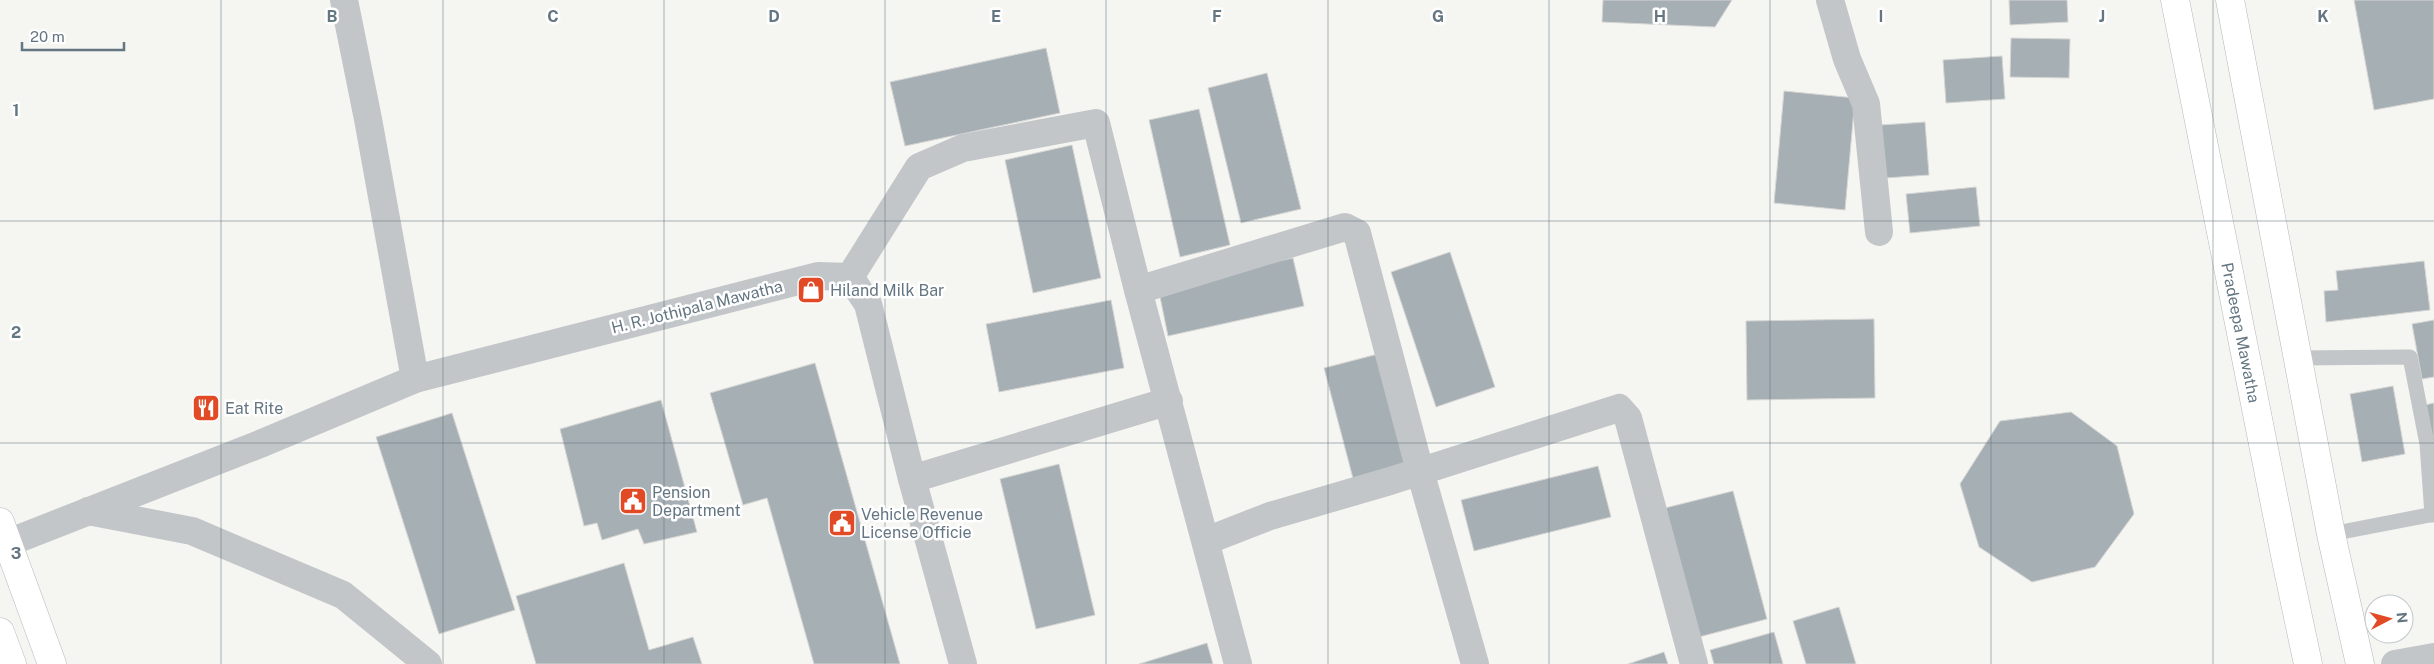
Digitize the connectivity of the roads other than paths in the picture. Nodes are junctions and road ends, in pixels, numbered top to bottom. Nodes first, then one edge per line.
1 (344, 0) edge
2 (1830, 0) edge
3 (2175, 0) edge
4 (2230, 0) edge
5 (1879, 232) dead end
6 (850, 278) junction
7 (1138, 290) junction
8 (2297, 358) junction
9 (415, 379) junction
10 (1169, 401) junction
11 (1420, 471) junction
12 (912, 479) junction
13 (88, 511) junction
14 (2433, 514) edge
15 (2331, 534) junction
16 (2, 537) edge
17 (1206, 541) junction
18 (0, 632) edge
19 (2434, 657) edge
20 (12, 664) edge
21 (52, 664) edge
22 (428, 664) edge
23 (963, 664) edge
24 (1238, 664) edge
25 (1475, 664) edge
26 (1694, 664) edge
27 (2308, 664) edge
28 (2360, 664) edge
29 (2395, 664) edge

1 - 9 street
2 - 5 street
3 - 27 main road, Pradeepa Mawatha
4 - 8 main road
6 - 7 street
6 - 9 street, H. R. Jothipala Mawatha
6 - 12 street
7 - 10 street
7 - 11 street
8 - 14 lane
8 - 15 main road
9 - 13 street, H. R. Jothipala Mawatha
10 - 12 street
10 - 17 street
11 - 17 street
11 - 25 street
11 - 26 street
12 - 23 street
13 - 16 street, H. R. Jothipala Mawatha
13 - 22 street
14 - 15 lane
15 - 28 main road
16 - 21 main road
17 - 24 street
18 - 20 main road
19 - 29 street

